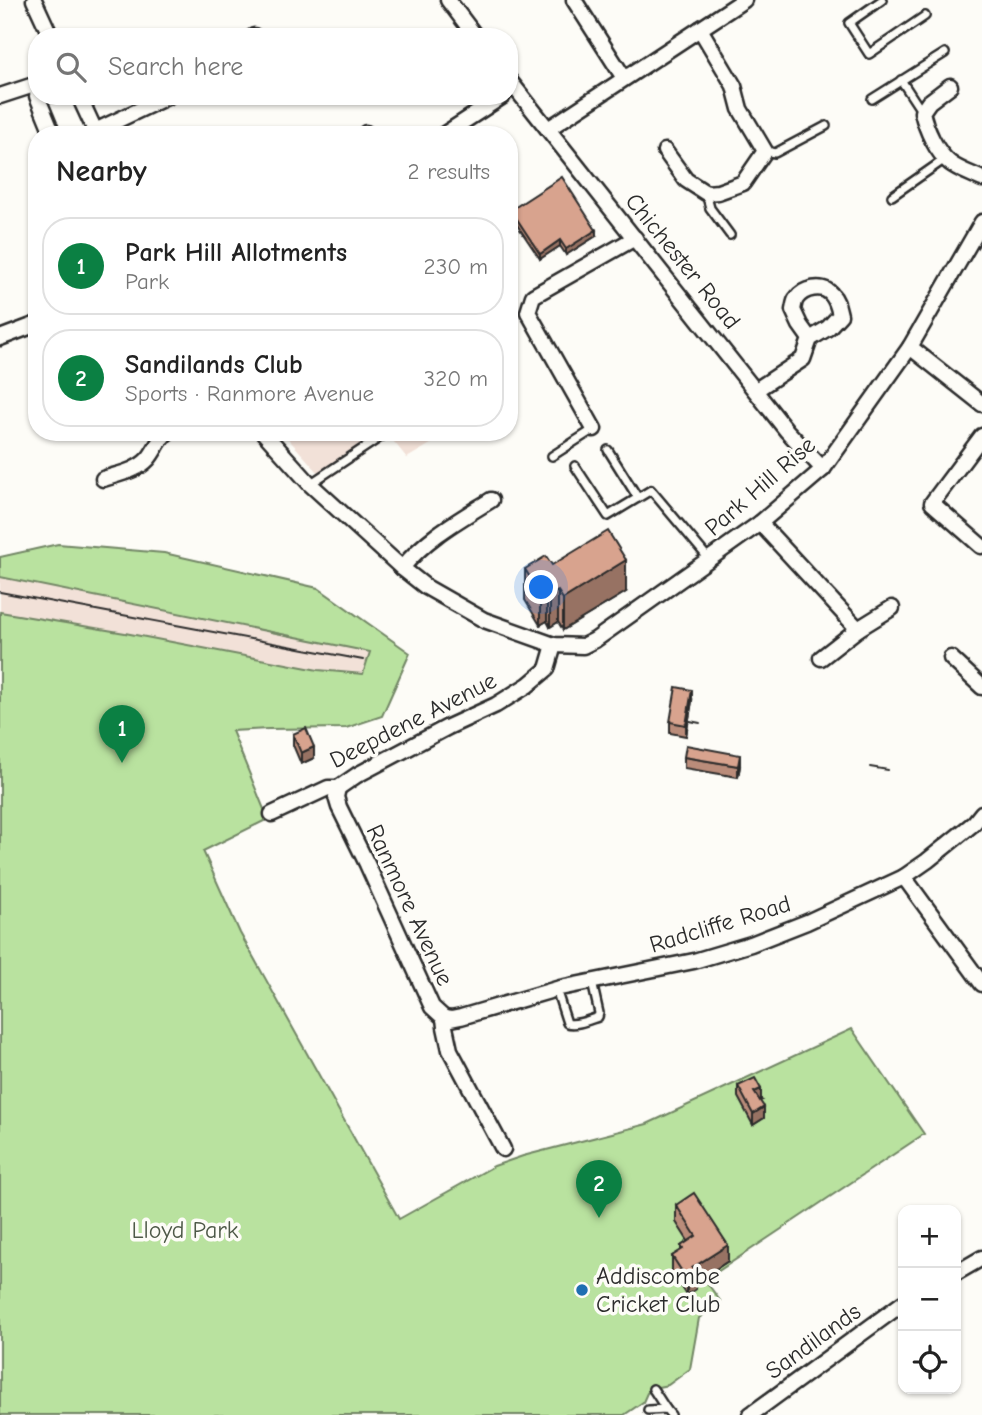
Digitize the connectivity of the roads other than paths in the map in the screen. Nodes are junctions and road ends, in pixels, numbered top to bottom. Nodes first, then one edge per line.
1 (34, 0) edge
2 (449, 0) edge
3 (574, 0) edge
4 (744, 0) edge
5 (882, 0) edge
6 (925, 16) dead end
7 (47, 28) edge
8 (469, 28) edge
9 (700, 29) junction
10 (945, 53) dead end
11 (624, 78) junction
12 (901, 80) junction
13 (950, 86) dead end
14 (28, 91) edge
15 (0, 96) edge
16 (518, 98) edge
17 (872, 99) dead end
18 (42, 105) edge
19 (83, 105) edge
20 (151, 105) edge
21 (486, 105) edge
22 (922, 112) junction
23 (50, 126) edge
24 (93, 126) edge
25 (110, 126) edge
26 (456, 126) edge
27 (826, 126) dead end
28 (548, 129) junction
29 (665, 151) dead end
30 (765, 151) junction
31 (946, 158) junction
32 (982, 179) edge
33 (706, 192) junction
34 (892, 196) dead end
35 (982, 222) edge
36 (730, 235) dead end
37 (635, 238) junction
38 (28, 327) edge
39 (0, 338) edge
40 (810, 339) dead end
41 (911, 347) junction
42 (756, 390) junction
43 (982, 404) edge
44 (594, 429) joint
45 (982, 436) edge
46 (158, 441) edge
47 (271, 441) edge
48 (374, 441) edge
49 (608, 450) dead end
50 (552, 456) dead end
51 (575, 466) dead end
52 (822, 469) junction
53 (103, 479) dead end
54 (310, 484) junction
55 (638, 498) junction
56 (491, 500) dead end
57 (760, 523) junction
58 (981, 546) edge
59 (710, 560) junction
60 (402, 568) junction
61 (892, 608) dead end
62 (858, 629) junction
63 (554, 645) junction
64 (821, 658) dead end
65 (951, 658) dead end
66 (982, 687) edge
67 (338, 788) junction
68 (982, 813) edge
69 (272, 814) dead end
70 (904, 877) junction
71 (592, 982) junction
72 (982, 984) edge
73 (556, 989) junction
74 (444, 1018) junction
75 (503, 1149) dead end
76 (982, 1258) edge
77 (961, 1270) edge
78 (898, 1307) edge
79 (653, 1390) dead end
80 (649, 1410) dead end
81 (669, 1412) edge
82 (750, 1415) edge

1 - 7 street
2 - 8 street
3 - 11 street
4 - 9 street
5 - 6 lane
9 - 11 street
9 - 30 street
10 - 12 lane
11 - 28 street
12 - 17 lane
12 - 22 lane
13 - 22 street
14 - 15 street
16 - 28 street, Chichester Road
18 - 23 street
19 - 24 street
20 - 25 street
21 - 26 street
22 - 31 street
27 - 30 lane
28 - 37 street, Chichester Road
29 - 33 street
30 - 33 street
31 - 32 street
31 - 34 lane
33 - 36 lane
35 - 41 street, Park Hill Rise
37 - 42 street, Chichester Road
37 - 44 street
38 - 39 street
40 - 42 street
41 - 43 street
41 - 52 street, Park Hill Rise
42 - 52 street, Chichester Road
44 - 50 lane
45 - 58 street
46 - 53 street
47 - 54 street
48 - 54 lane
49 - 55 lane
51 - 55 lane
52 - 57 street, Park Hill Rise
54 - 60 street
55 - 59 lane
56 - 60 street
57 - 59 street, Park Hill Rise
57 - 62 street
59 - 63 street, Park Hill Rise
60 - 63 street
61 - 62 street
62 - 64 street
63 - 67 street, Deepdene Avenue
65 - 66 street
67 - 69 street, Deepdene Avenue
67 - 74 street, Ranmore Avenue
68 - 70 street, Radcliffe Road
70 - 71 street, Radcliffe Road
70 - 72 street
71 - 73 street, Radcliffe Road
71 - 73 lane
73 - 74 street, Radcliffe Road
74 - 75 street, Ranmore Avenue
76 - 77 street
78 - 82 street, Sandilands
79 - 81 lane
80 - 81 lane

